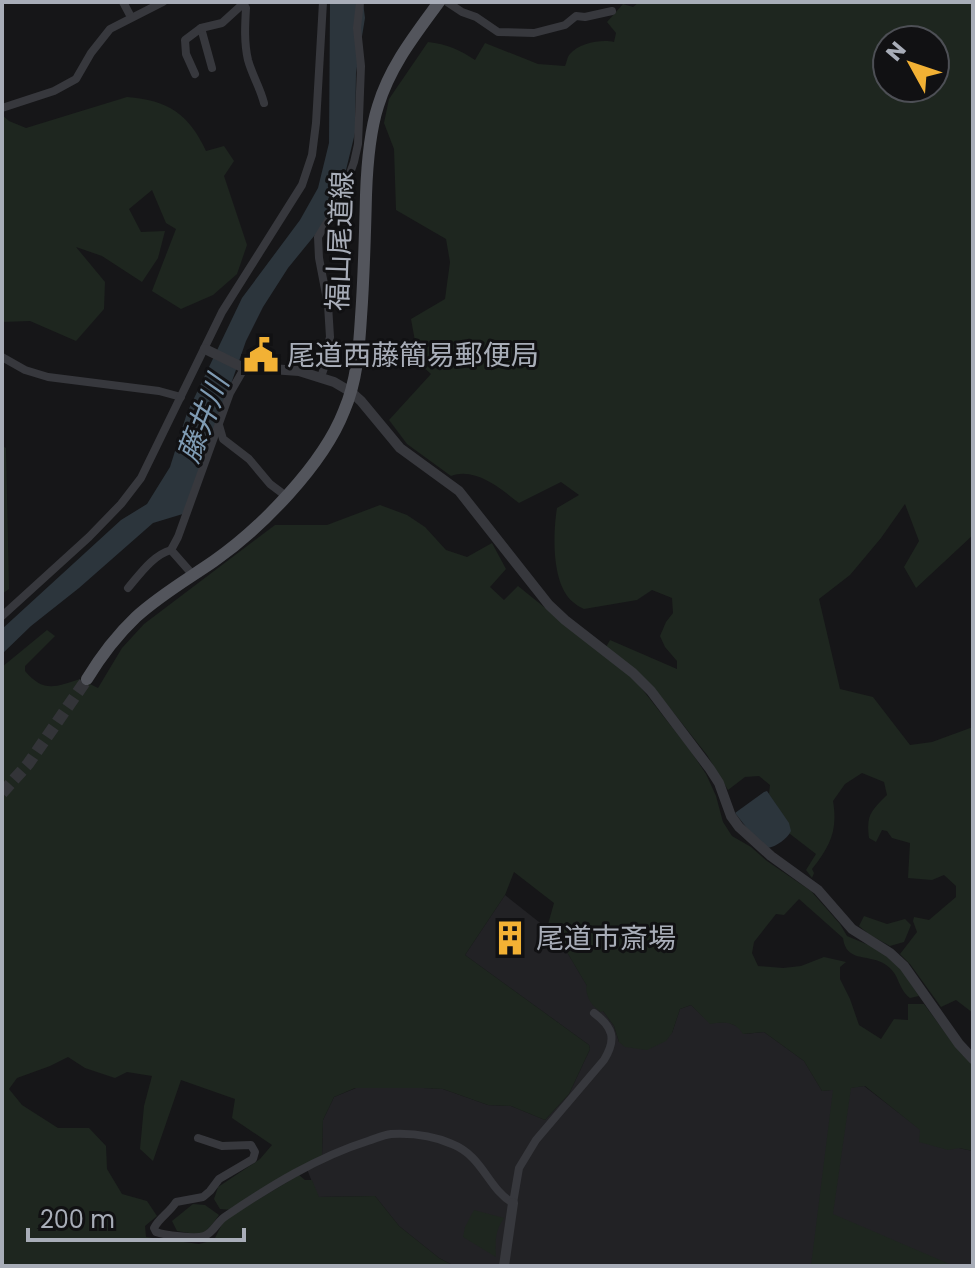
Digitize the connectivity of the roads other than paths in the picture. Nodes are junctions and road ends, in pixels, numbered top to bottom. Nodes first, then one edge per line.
1 (123, 2) edge
2 (163, 2) edge
3 (233, 2) edge
4 (244, 2) edge
5 (323, 2) edge
6 (360, 2) edge
7 (439, 2) edge
8 (447, 2) edge
9 (612, 11) dead end
10 (131, 17) junction
11 (201, 28) junction
12 (212, 68) dead end
13 (195, 74) dead end
14 (264, 103) dead end
15 (2, 108) edge
16 (358, 144) junction
17 (368, 158) junction
18 (205, 349) junction
19 (2, 357) edge
20 (242, 366) junction
21 (321, 377) junction
22 (351, 392) junction
23 (181, 397) junction
24 (218, 424) junction
25 (286, 496) junction
26 (171, 550) junction
27 (193, 575) junction
28 (128, 588) dead end
29 (2, 616) edge
30 (87, 679) tunnel mouth
31 (594, 1013) dead end
32 (973, 1059) edge
33 (198, 1138) dead end
34 (513, 1203) junction
35 (504, 1266) edge

1 - 10 street
2 - 10 street
3 - 4 street
4 - 11 street
4 - 14 street
5 - 18 street
6 - 16 street
7 - 17 main road, 福山尾道線
8 - 9 street
10 - 15 street
11 - 12 street
11 - 13 street
16 - 17 street
16 - 21 street
17 - 22 main road, 福山尾道線
18 - 20 street
18 - 23 street
19 - 23 street
20 - 21 street
20 - 24 street
21 - 22 street
22 - 25 main road, 福山尾道線
22 - 32 street
23 - 29 street
24 - 25 street
24 - 26 street
25 - 27 main road, 福山尾道線
26 - 27 street
26 - 28 street
27 - 30 main road, 福山尾道線
31 - 34 street
33 - 34 street
34 - 35 street

